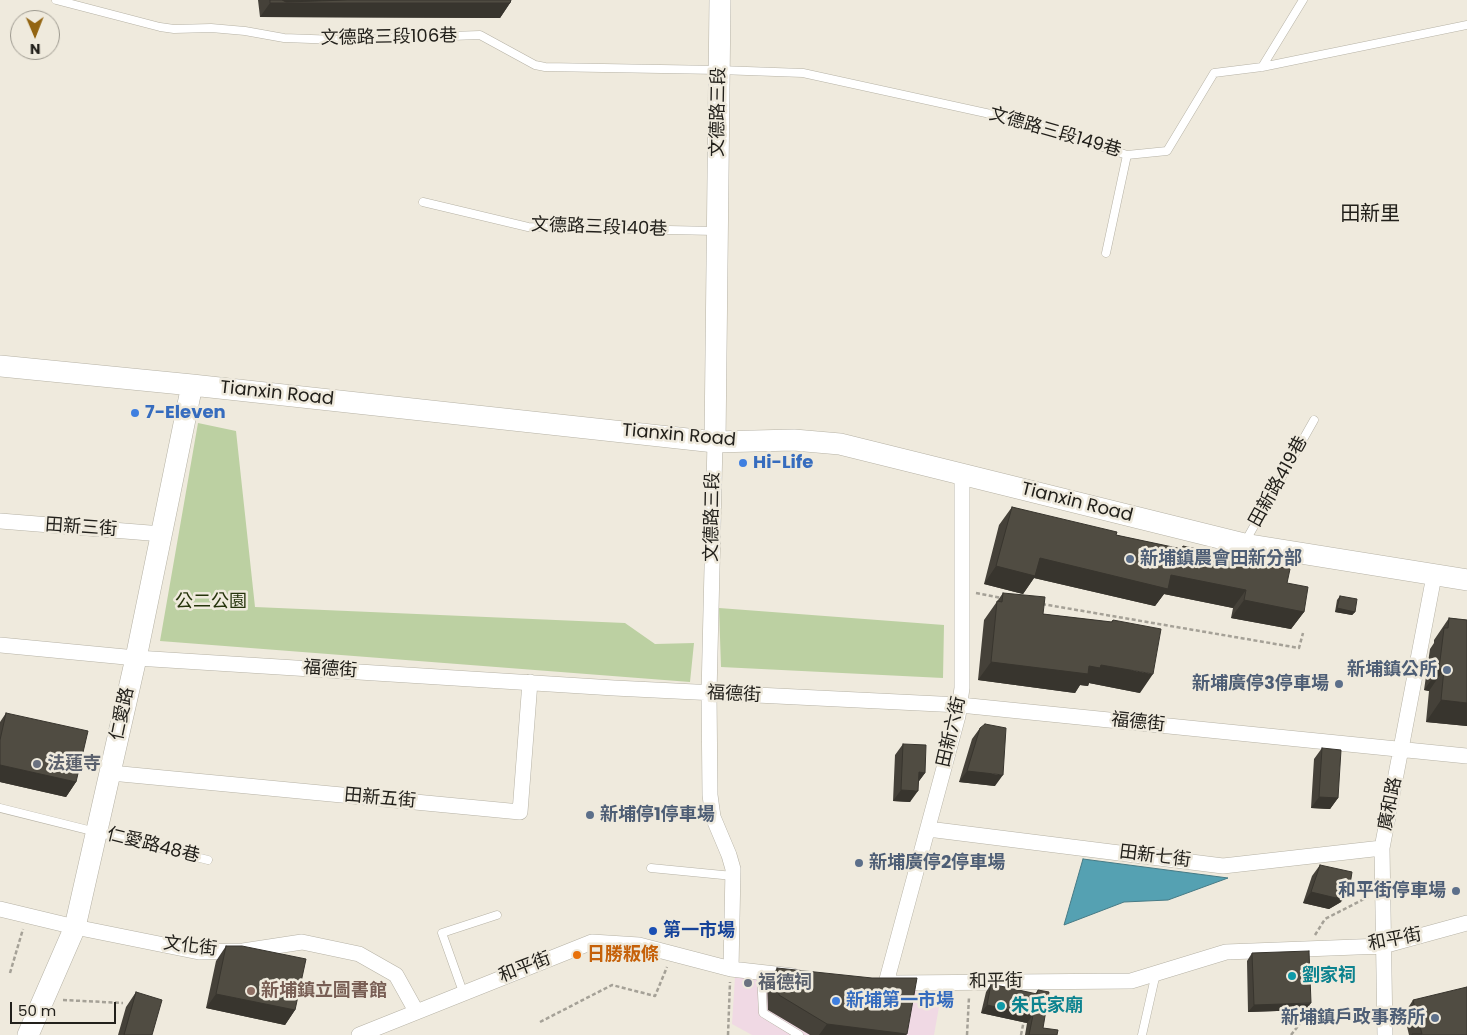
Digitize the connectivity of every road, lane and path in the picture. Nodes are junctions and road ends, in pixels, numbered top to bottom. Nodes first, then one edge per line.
1 (56, 0) edge
2 (720, 0) edge
3 (1303, 0) edge
4 (1466, 23) edge
5 (1262, 67) junction
6 (719, 70) junction
7 (1127, 155) junction
8 (422, 202) dead end
9 (718, 231) junction
10 (1106, 253) dead end
11 (0, 366) edge
12 (192, 385) junction
13 (1314, 420) dead end
14 (715, 442) junction
15 (962, 474) junction
16 (0, 521) edge
17 (162, 534) junction
18 (1244, 544) junction
19 (1434, 576) junction
20 (1467, 580) edge
21 (962, 591) junction
22 (1010, 599) edge
23 (1039, 604) edge
24 (1303, 633) dead end
25 (0, 646) edge
26 (136, 658) junction
27 (530, 682) junction
28 (709, 694) junction
29 (960, 705) junction
30 (1401, 751) junction
31 (1467, 756) edge
32 (111, 773) junction
33 (0, 808) edge
34 (928, 829) junction
35 (97, 832) junction
36 (1382, 848) junction
37 (208, 860) dead end
38 (651, 868) dead end
39 (733, 876) junction
40 (1382, 890) junction
41 (0, 910) edge
42 (497, 915) dead end
43 (27, 916) junction
44 (1467, 924) edge
45 (76, 927) junction
46 (1383, 946) junction
47 (1307, 949) junction
48 (672, 954) junction
49 (731, 969) junction
50 (10, 973) dead end
51 (761, 973) junction
52 (1156, 973) junction
53 (807, 978) edge
54 (970, 982) junction
55 (878, 983) joint
56 (463, 992) junction
57 (44, 999) junction
58 (123, 1003) dead end
59 (1309, 1003) edge
60 (416, 1011) junction
61 (1024, 1017) edge
62 (540, 1022) dead end
63 (28, 1035) edge
64 (359, 1035) edge
65 (728, 1035) edge
66 (799, 1035) edge
67 (967, 1035) edge
68 (1021, 1035) edge
69 (1142, 1035) edge
70 (1291, 1035) edge
71 (1385, 1035) edge

1 - 6 lane, 文德路三段106巷
2 - 6 main road, 文德路三段
3 - 5 lane
4 - 5 lane, 文德路三段149巷
5 - 7 lane, 文德路三段149巷
6 - 7 lane, 文德路三段149巷
6 - 9 main road, 文德路三段
7 - 10 lane
8 - 9 lane, 文德路三段140巷
9 - 14 main road, 文德路三段
11 - 12 main road, Tianxin Road
12 - 14 main road, Tianxin Road
12 - 17 main road, 仁愛路
13 - 18 lane, 田新路419巷
14 - 15 main road, Tianxin Road
14 - 28 street, 文德路三段
15 - 18 main road, Tianxin Road
15 - 21 street, 田新六街
16 - 17 street, 田新三街
17 - 26 main road, 仁愛路
18 - 19 main road, Tianxin Road
19 - 20 main road, Tianxin Road
19 - 30 street, 廣和路
21 - 22 path
21 - 29 street, 田新六街
23 - 24 path
25 - 26 street, 福德街
26 - 27 street, 福德街
26 - 32 main road, 仁愛路
27 - 28 street, 福德街
27 - 32 street, 田新五街
28 - 29 street, 福德街
28 - 39 street, 文德路三段
29 - 30 street, 福德街
29 - 34 street, 田新六街
30 - 31 street, 福德街
30 - 36 street, 廣和路
32 - 35 main road, 仁愛路
33 - 35 lane, 仁愛路48巷
34 - 36 street, 田新七街
34 - 55 street, 田新六街
35 - 37 lane, 仁愛路48巷
35 - 45 main road, 仁愛路
36 - 40 street, 廣和路
38 - 39 lane
39 - 49 street, 文德路三段
40 - 46 street, 廣和路
40 - 47 path
41 - 43 street, 文化街
42 - 56 lane
43 - 45 street, 文化街
43 - 50 path
44 - 46 street, 和平街
45 - 57 main road, 仁愛路
45 - 60 street, 文化街
46 - 47 street, 和平街
46 - 71 street, 廣和路
47 - 52 street, 和平街
48 - 49 street, 和平街
48 - 56 street, 和平街
48 - 62 path
49 - 51 street, 和平街
49 - 65 path
51 - 53 street, 和平街
51 - 66 lane
52 - 54 street, 和平街
52 - 69 lane
54 - 55 street, 和平街
54 - 67 path
56 - 60 street, 和平街
57 - 58 path
57 - 63 main road, 仁愛路
59 - 70 path
60 - 64 street, 和平街
61 - 68 path

